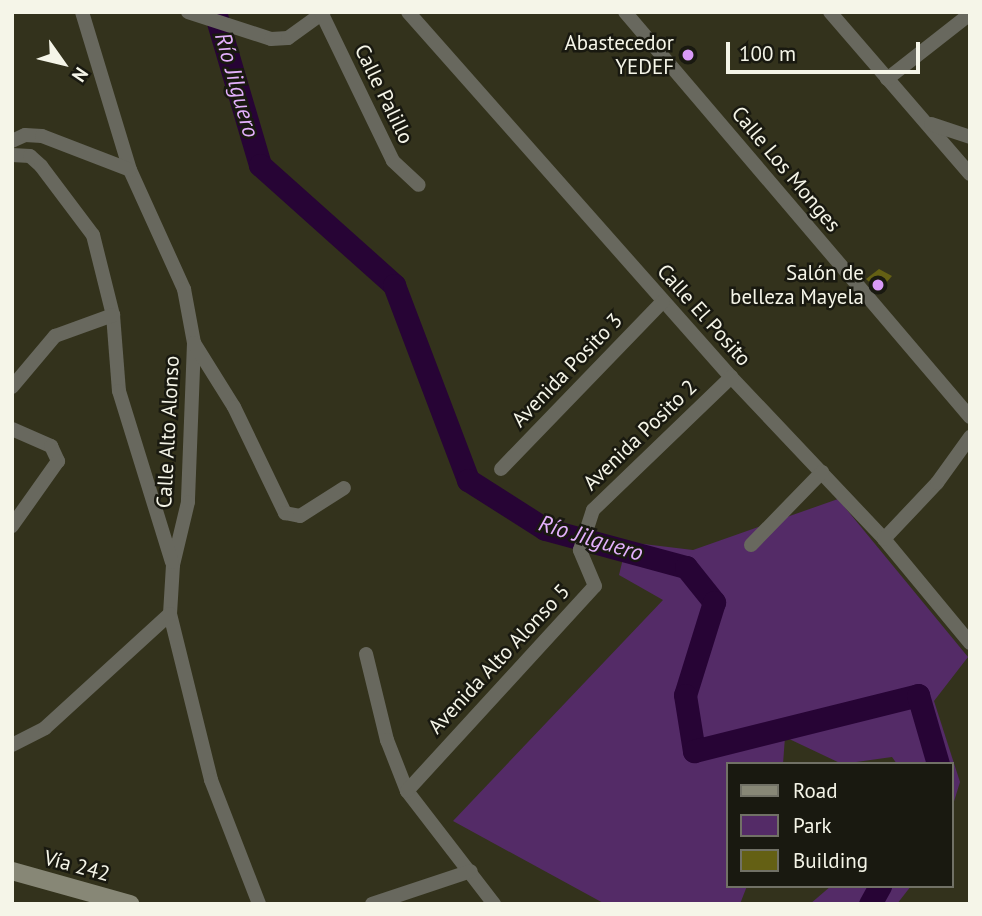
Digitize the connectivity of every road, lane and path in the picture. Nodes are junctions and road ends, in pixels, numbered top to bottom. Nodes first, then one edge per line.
1 (82, 12) edge
2 (188, 12) edge
3 (408, 12) edge
4 (625, 12) edge
5 (830, 12) edge
6 (322, 13) edge
7 (970, 13) edge
8 (887, 79) junction
9 (929, 124) junction
10 (970, 137) edge
11 (12, 142) edge
12 (12, 155) edge
13 (130, 170) junction
14 (970, 174) edge
15 (419, 185) dead end
16 (663, 301) junction
17 (114, 314) junction
18 (194, 343) junction
19 (731, 377) junction
20 (12, 387) edge
21 (970, 417) edge
22 (12, 429) edge
23 (970, 437) edge
24 (501, 469) dead end
25 (822, 472) junction
26 (344, 488) dead end
27 (12, 526) edge
28 (884, 539) junction
29 (751, 545) dead end
30 (580, 550) joint
31 (173, 565) junction
32 (170, 614) junction
33 (970, 643) edge
34 (366, 654) dead end
35 (12, 745) edge
36 (407, 791) junction
37 (12, 871) edge
38 (471, 871) junction
39 (130, 904) edge
40 (259, 904) edge
41 (372, 904) edge
42 (494, 904) edge

1 - 13 street, Calle Alto Alonso
2 - 6 street
3 - 16 street, Calle El Posito
4 - 21 street, Calle Los Monges
5 - 8 street
6 - 15 street, Calle Palillo
7 - 8 street
8 - 9 street
9 - 10 street
9 - 14 street
11 - 13 street
12 - 17 street
13 - 18 street, Calle Alto Alonso
16 - 19 street, Calle El Posito
16 - 24 street, Avenida Posito 3
17 - 20 street
17 - 31 street
18 - 26 street
18 - 31 street, Calle Alto Alonso
19 - 25 street, Calle El Posito
19 - 30 street, Avenida Posito 2
22 - 27 street
23 - 28 street
25 - 28 street, Calle El Posito
25 - 29 street
28 - 33 street, Calle El Posito
30 - 36 street, Avenida Alto Alonso 5
31 - 32 street, Calle Alto Alonso
32 - 35 street
32 - 40 street, Calle Alto Alonso
34 - 36 street
36 - 38 street
37 - 39 main road, Vía 242
38 - 41 street
38 - 42 street

